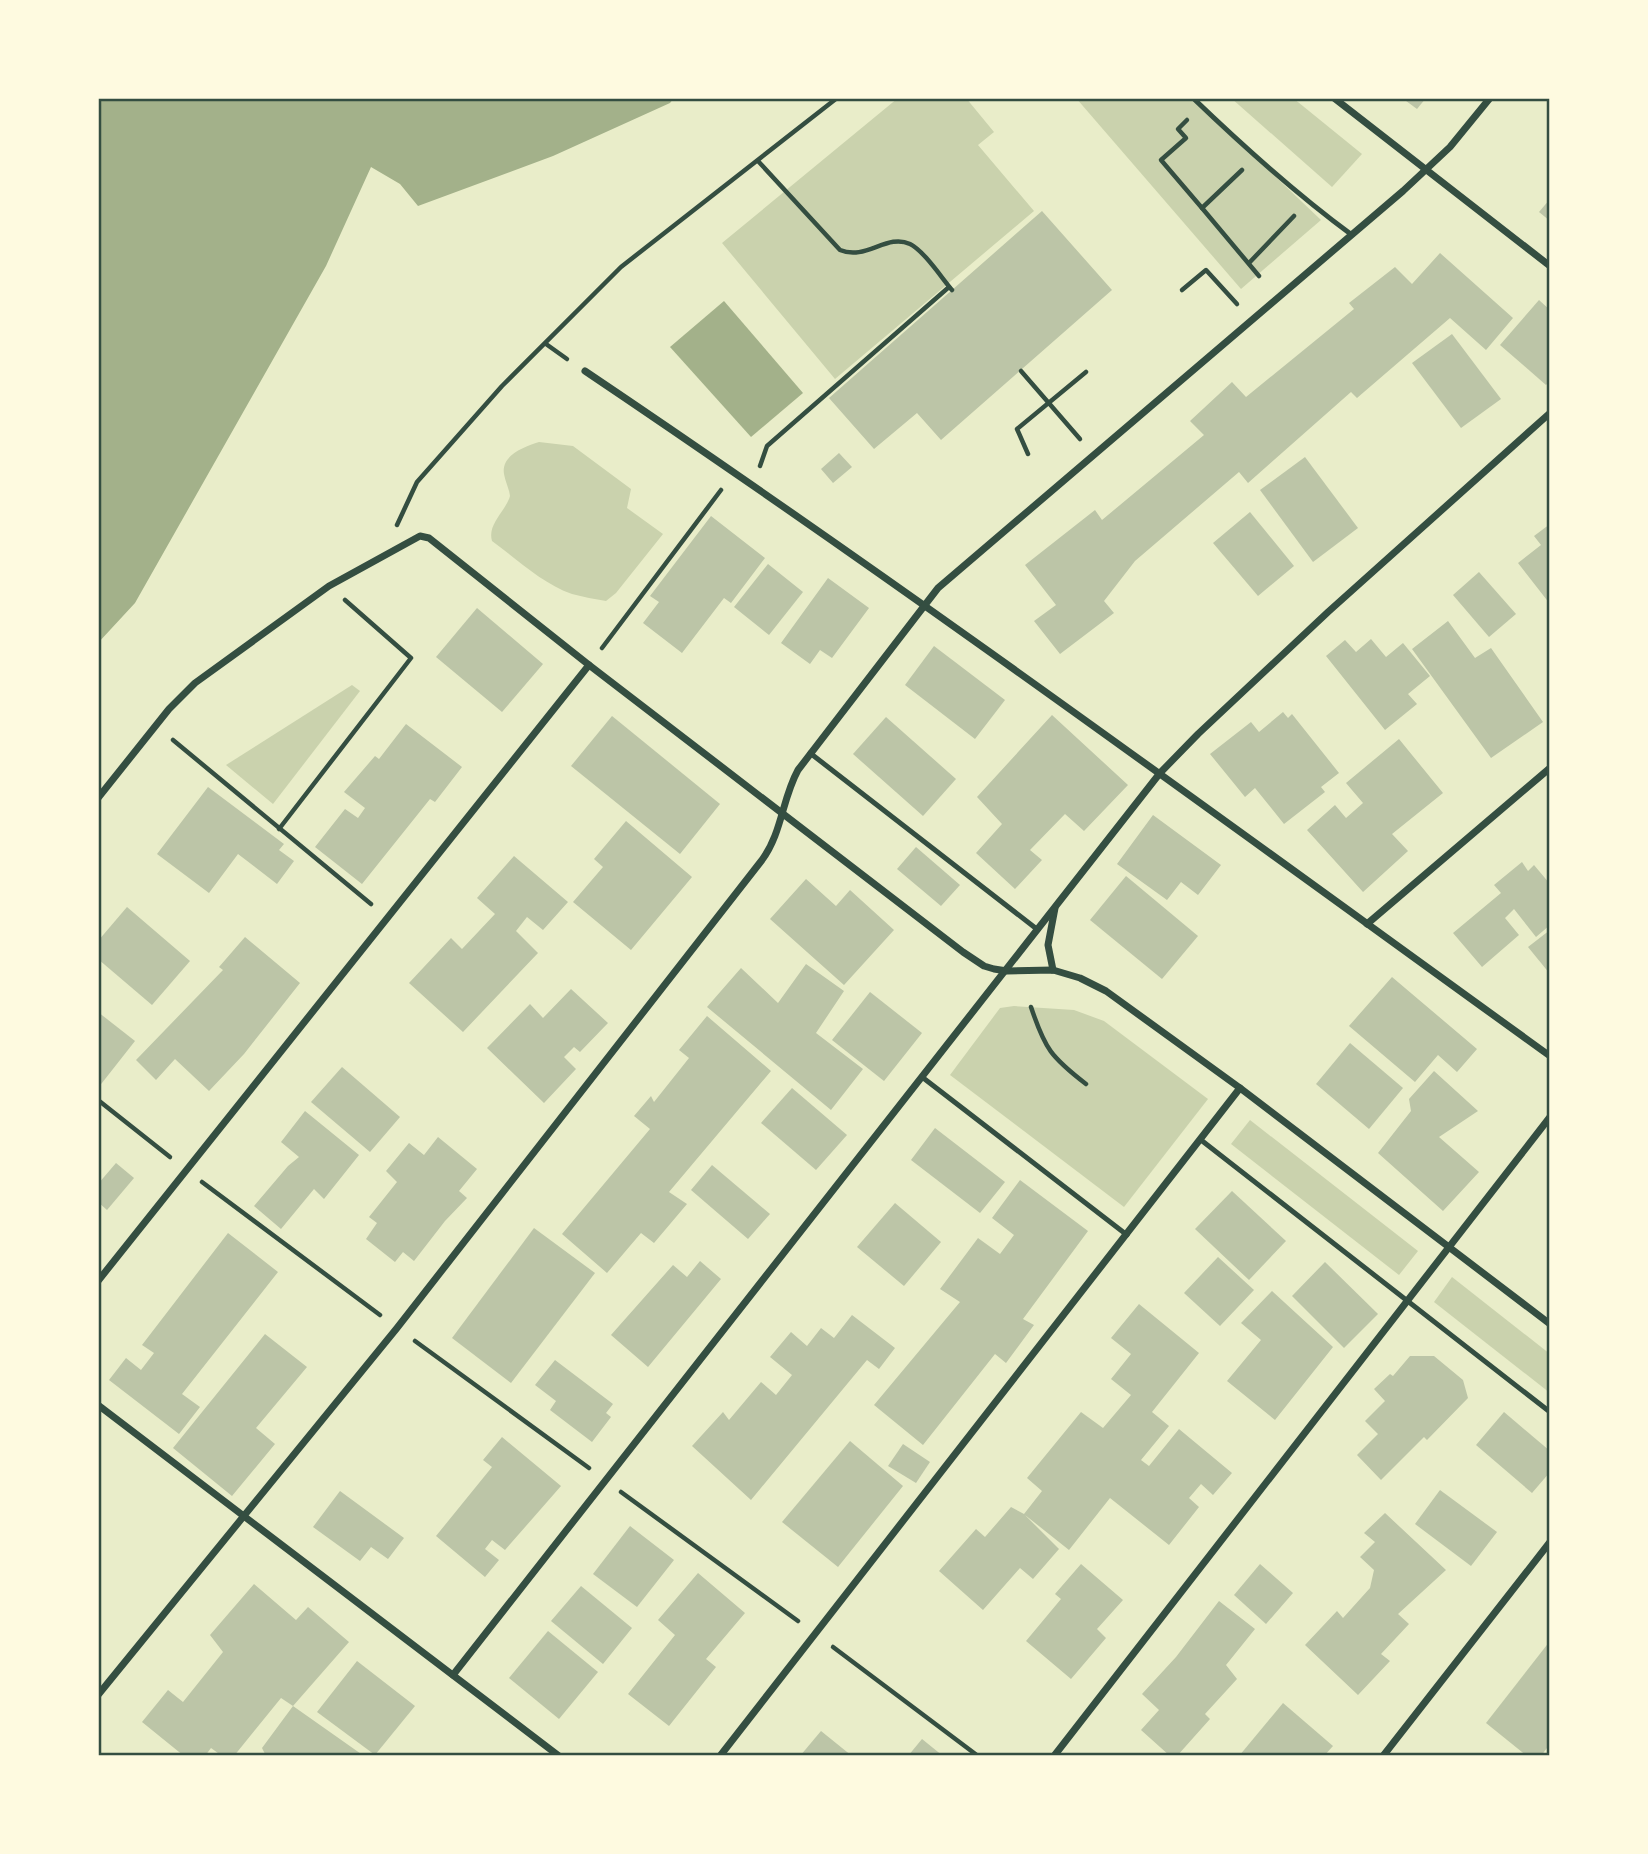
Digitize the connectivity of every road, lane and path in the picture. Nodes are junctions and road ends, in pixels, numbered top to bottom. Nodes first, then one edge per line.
1 (837, 98) edge
2 (1193, 98) edge
3 (1334, 98) edge
4 (1490, 98) edge
5 (1194, 114) dead end
6 (758, 160) junction
7 (1247, 165) dead end
8 (1427, 170) junction
9 (1202, 208) junction
10 (1297, 212) dead end
11 (1352, 235) junction
12 (1249, 263) junction
13 (1550, 267) edge
14 (1259, 276) dead end
15 (1182, 290) dead end
16 (1252, 320) junction
17 (585, 371) dead end
18 (1021, 371) dead end
19 (1086, 372) dead end
20 (1049, 403) junction
21 (1550, 413) edge
22 (1028, 454) dead end
23 (1094, 456) junction
24 (734, 472) junction
25 (750, 482) junction
26 (388, 553) junction
27 (329, 586) junction
28 (924, 604) junction
29 (589, 665) junction
30 (156, 726) junction
31 (810, 753) junction
32 (1550, 768) edge
33 (1160, 773) junction
34 (98, 798) edge
35 (782, 812) junction
36 (279, 829) junction
37 (1056, 907) junction
38 (387, 916) junction
39 (1367, 924) junction
40 (1038, 930) junction
41 (1053, 970) junction
42 (1007, 971) junction
43 (1031, 1007) dead end
44 (1550, 1056) edge
45 (922, 1077) junction
46 (1086, 1084) dead end
47 (1240, 1088) junction
48 (98, 1100) edge
49 (1550, 1117) edge
50 (1201, 1140) junction
51 (186, 1170) junction
52 (1127, 1235) junction
53 (1450, 1247) junction
54 (98, 1282) edge
55 (1408, 1301) junction
56 (1550, 1324) edge
57 (397, 1328) junction
58 (98, 1405) edge
59 (1550, 1412) edge
60 (605, 1480) junction
61 (244, 1518) junction
62 (1550, 1542) edge
63 (816, 1633) junction
64 (453, 1675) junction
65 (98, 1695) edge
66 (559, 1756) edge
67 (720, 1756) edge
68 (978, 1756) edge
69 (1054, 1756) edge
70 (1383, 1756) edge

1 - 6 path
2 - 11 lane
3 - 8 street
4 - 8 street
5 - 9 path
6 - 25 path
6 - 26 path
7 - 9 path
8 - 11 street
8 - 13 street
9 - 12 path
10 - 12 path
11 - 16 street
12 - 14 path
15 - 16 path
16 - 23 street
17 - 24 street
18 - 20 path
19 - 20 path
20 - 22 path
20 - 23 path
21 - 33 street
23 - 28 street
24 - 25 street
24 - 29 path
25 - 28 street
26 - 27 street
26 - 29 street
27 - 30 street
27 - 36 path
28 - 31 street
28 - 33 street
29 - 35 street
29 - 38 street
30 - 34 street
30 - 36 path
31 - 35 street
31 - 40 lane
32 - 39 street
33 - 37 street
33 - 39 street
35 - 42 street
35 - 57 street
36 - 38 path
37 - 40 street
37 - 41 street
38 - 51 street
39 - 44 street
40 - 42 street
41 - 42 street
41 - 47 street
42 - 45 street
43 - 46 path
45 - 52 lane
45 - 60 street
47 - 50 street
47 - 53 street
48 - 51 path
49 - 53 street
50 - 52 street
50 - 55 lane
51 - 54 street
51 - 57 path
52 - 63 street
53 - 55 street
53 - 56 street
55 - 59 lane
55 - 69 street
57 - 60 path
57 - 61 street
58 - 61 street
60 - 63 path
60 - 64 street
61 - 64 street
61 - 65 street
62 - 70 street
63 - 67 street
63 - 68 path
64 - 66 street

